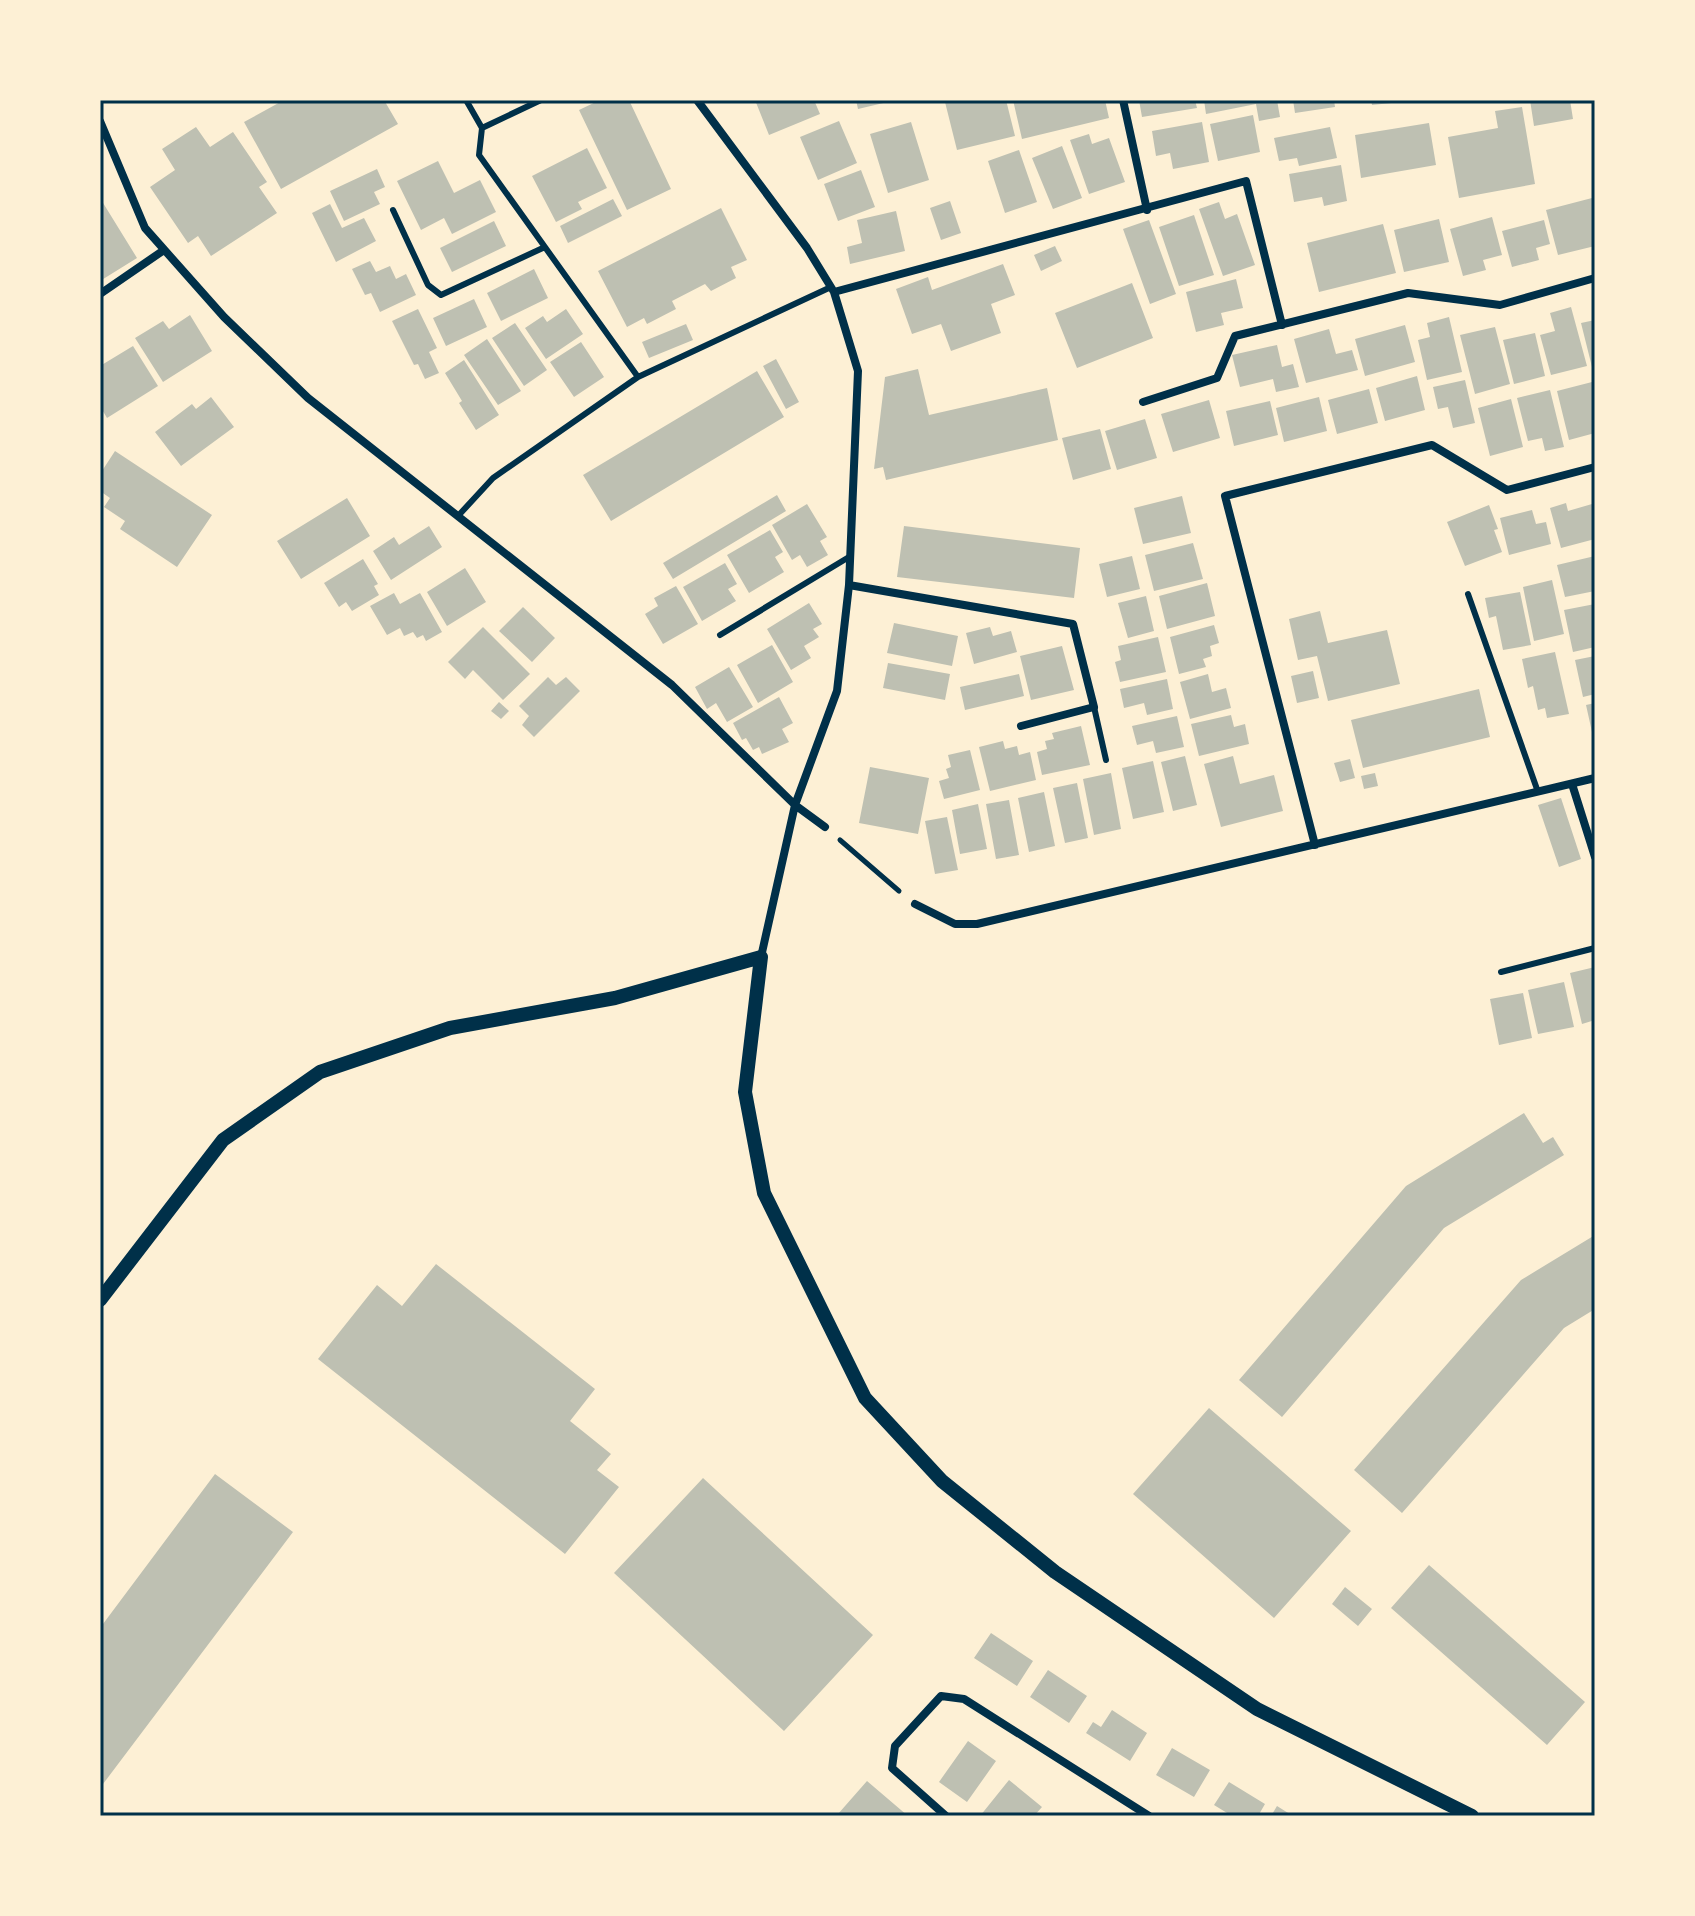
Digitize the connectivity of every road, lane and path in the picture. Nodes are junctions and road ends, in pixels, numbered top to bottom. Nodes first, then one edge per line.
1 (466, 100) edge
2 (541, 100) edge
3 (697, 100) edge
4 (1123, 100) edge
5 (100, 121) edge
6 (482, 128) junction
7 (393, 210) dead end
8 (1147, 210) junction
9 (545, 247) junction
10 (164, 250) junction
11 (1595, 278) edge
12 (832, 290) junction
13 (100, 294) edge
14 (1282, 325) junction
15 (638, 377) junction
16 (1143, 402) dead end
17 (1595, 467) edge
18 (458, 516) junction
19 (849, 557) junction
20 (849, 585) junction
21 (1468, 594) dead end
22 (720, 635) dead end
23 (1094, 707) junction
24 (1021, 726) dead end
25 (1106, 760) dead end
26 (1595, 778) edge
27 (1572, 784) junction
28 (1538, 792) junction
29 (795, 805) junction
30 (825, 827) joint
31 (1315, 845) junction
32 (1595, 857) edge
33 (915, 904) joint
34 (1595, 948) edge
35 (761, 957) junction
36 (1501, 972) dead end
37 (100, 1300) edge
38 (944, 1816) edge
39 (1149, 1816) edge
40 (1472, 1816) edge

1 - 6 lane
2 - 6 lane
3 - 12 street
4 - 8 street
5 - 10 street
6 - 9 lane
7 - 9 lane
8 - 12 street
8 - 14 street
9 - 15 lane
10 - 13 street
10 - 18 street
11 - 14 street
12 - 15 lane
12 - 19 street
14 - 16 street
15 - 18 lane
17 - 31 street
18 - 29 street
19 - 20 street
19 - 22 lane
20 - 23 street
20 - 29 street
21 - 28 lane
23 - 24 street
23 - 25 lane
26 - 27 street
27 - 28 street
27 - 32 street
28 - 31 street
29 - 30 street
29 - 35 street
30 - 33 path
31 - 33 street
34 - 36 lane
35 - 37 street
35 - 40 street
38 - 39 street

